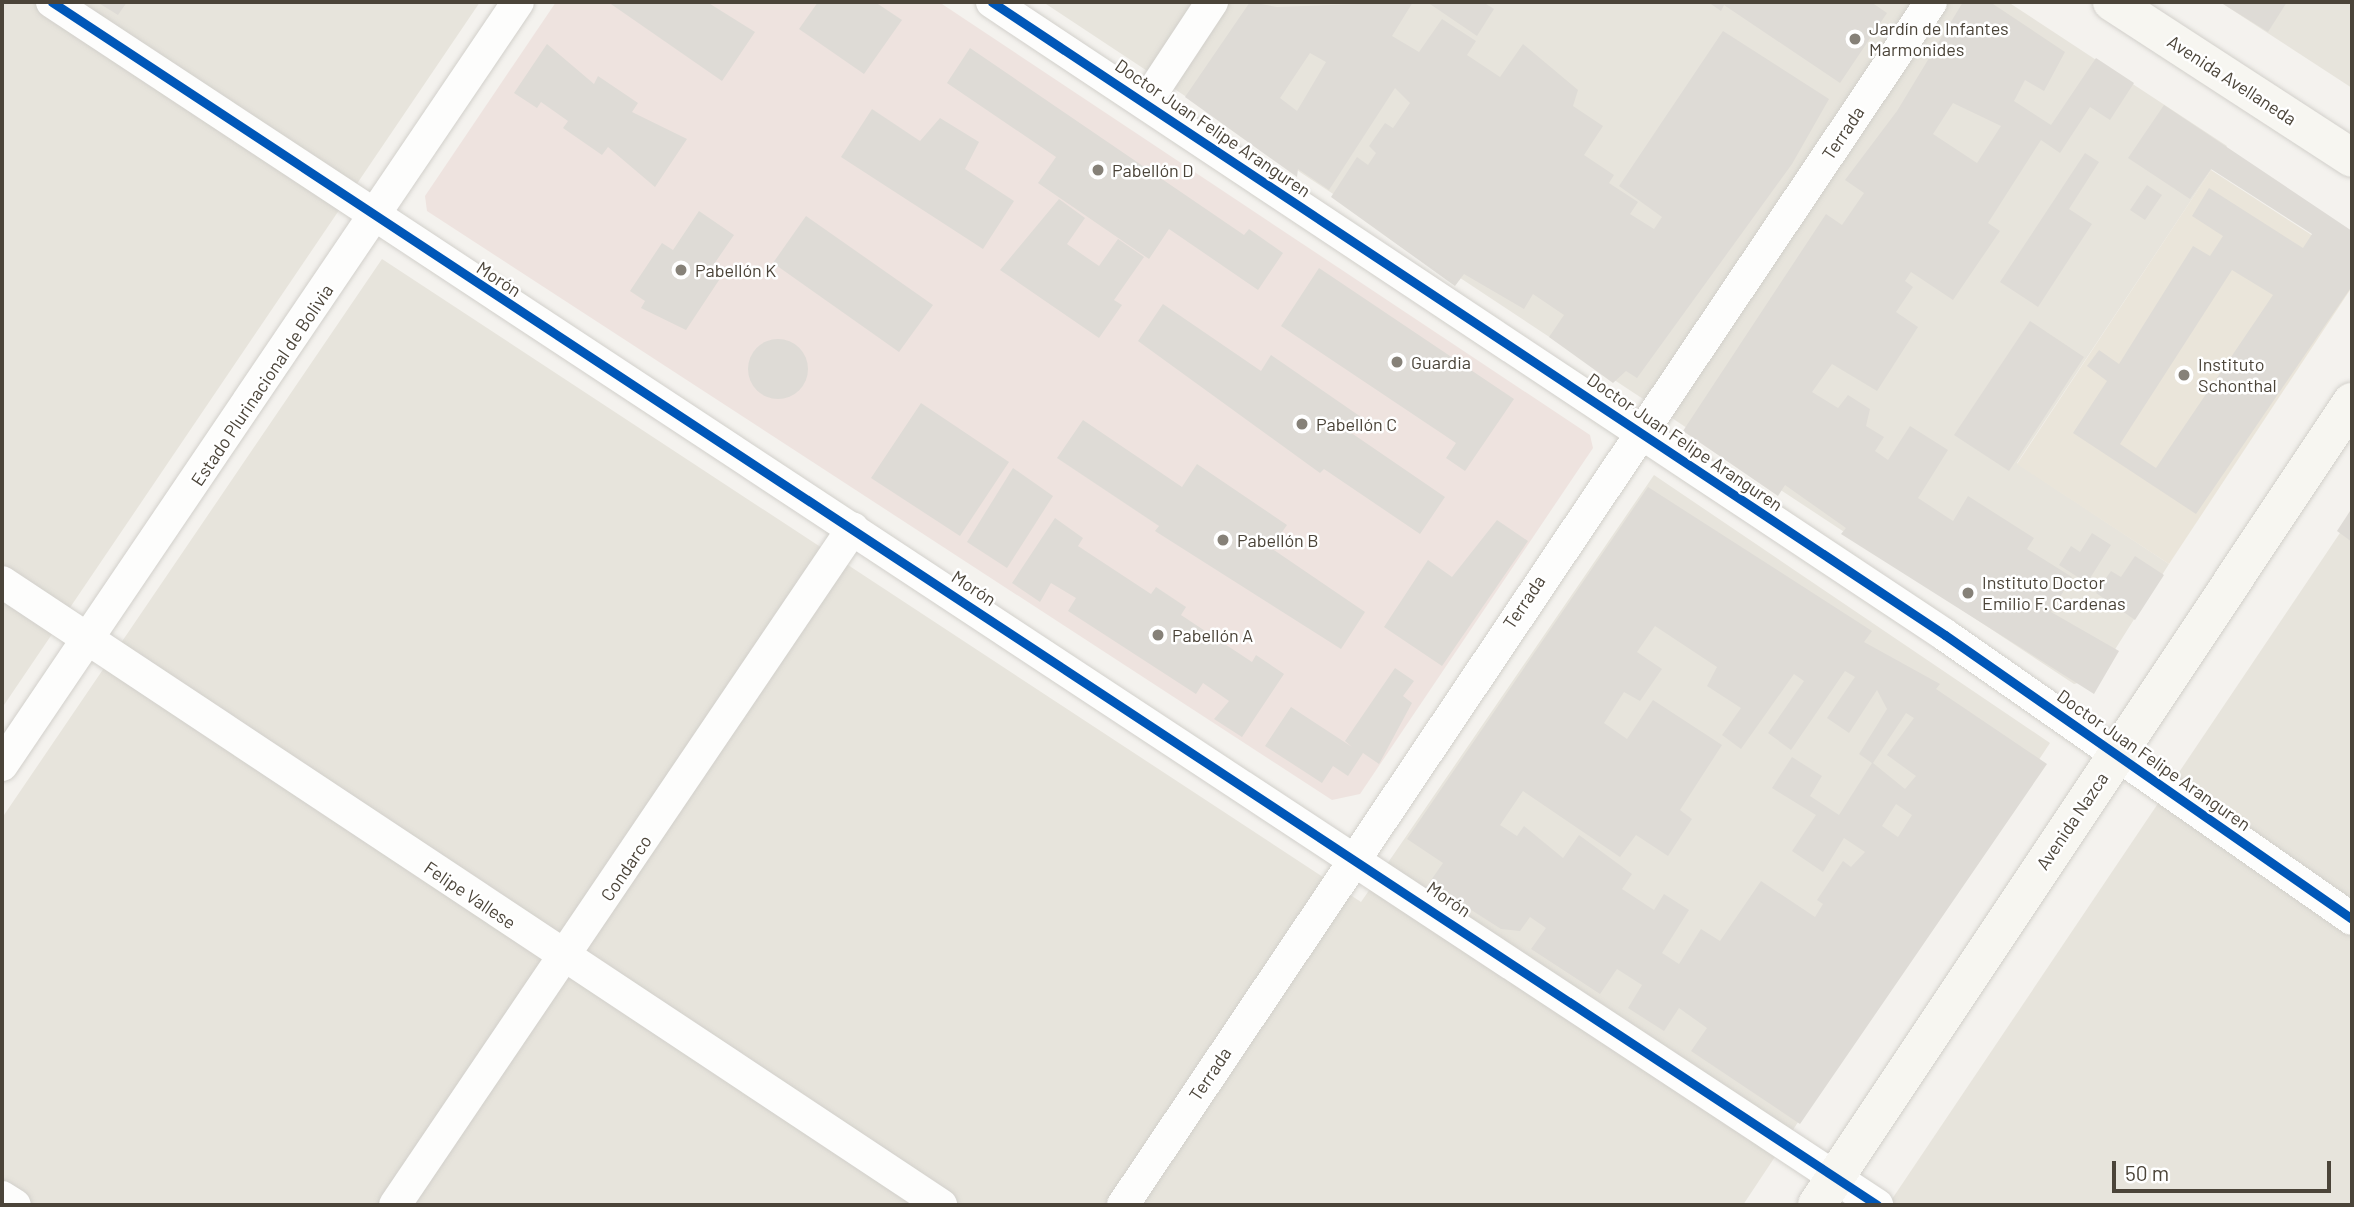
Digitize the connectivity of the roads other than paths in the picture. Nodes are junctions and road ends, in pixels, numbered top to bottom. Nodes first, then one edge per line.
1 (52, 2) edge
2 (518, 2) edge
3 (992, 2) edge
4 (1212, 2) edge
5 (1931, 2) edge
6 (2112, 2) edge
7 (1146, 102) junction
8 (2352, 158) edge
9 (378, 217) junction
10 (2352, 402) edge
11 (1642, 431) junction
12 (853, 528) junction
13 (2, 582) edge
14 (89, 639) junction
15 (2118, 752) junction
16 (2, 765) edge
17 (1353, 856) junction
18 (2352, 919) edge
19 (565, 959) junction
20 (1827, 1191) edge
21 (2, 1197) edge
22 (15, 1205) edge
23 (395, 1205) edge
24 (941, 1205) edge
25 (1123, 1205) edge
26 (1877, 1205) edge

1 - 9 street, Morón
2 - 9 street, Estado Plurinacional de Bolivia
3 - 7 street, Doctor Juan Felipe Aranguren
4 - 7 street
5 - 11 street, Terrada
6 - 8 main road, Avenida Avellaneda
7 - 11 street, Doctor Juan Felipe Aranguren
9 - 12 street, Morón
9 - 14 street, Estado Plurinacional de Bolivia
10 - 15 main road, Avenida Nazca
11 - 15 street, Doctor Juan Felipe Aranguren
11 - 17 street, Terrada
12 - 17 street, Morón
12 - 19 street, Condarco
13 - 14 street, Felipe Vallese
14 - 16 street, Estado Plurinacional de Bolivia
14 - 19 street, Felipe Vallese
15 - 18 street, Doctor Juan Felipe Aranguren
15 - 20 main road, Avenida Nazca
17 - 20 street, Morón
17 - 25 street, Terrada
19 - 23 street, Condarco
19 - 24 street, Felipe Vallese
20 - 26 street, Morón
21 - 22 street

